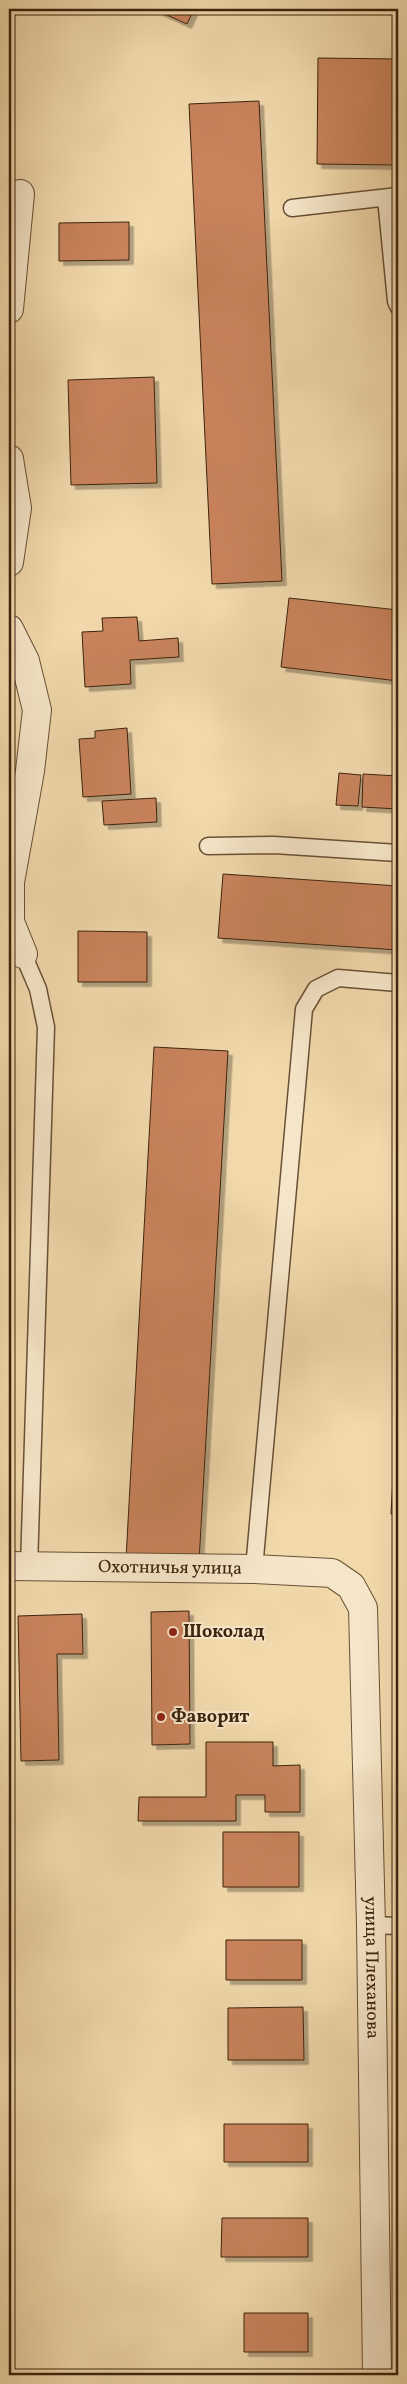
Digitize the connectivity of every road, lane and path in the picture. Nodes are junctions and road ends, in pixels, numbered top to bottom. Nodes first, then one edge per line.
1 (20, 194) dead end
2 (392, 197) edge
3 (292, 208) dead end
4 (398, 306) edge
5 (9, 310) edge
6 (9, 459) edge
7 (9, 562) edge
8 (9, 629) edge
9 (208, 846) dead end
10 (398, 853) edge
11 (23, 954) joint
12 (398, 984) edge
13 (19, 1567) edge
14 (254, 1570) junction
15 (332, 1573) joint
16 (371, 1925) junction
17 (398, 1926) edge
18 (377, 2375) edge

1 - 5 street
2 - 3 lane
2 - 4 lane
6 - 7 street
8 - 11 street
9 - 10 lane
11 - 13 lane
12 - 14 lane
13 - 14 street, Охотничья улица
14 - 15 street, Охотничья улица
15 - 16 street, улица Плеханова
16 - 17 lane
16 - 18 street, улица Плеханова

